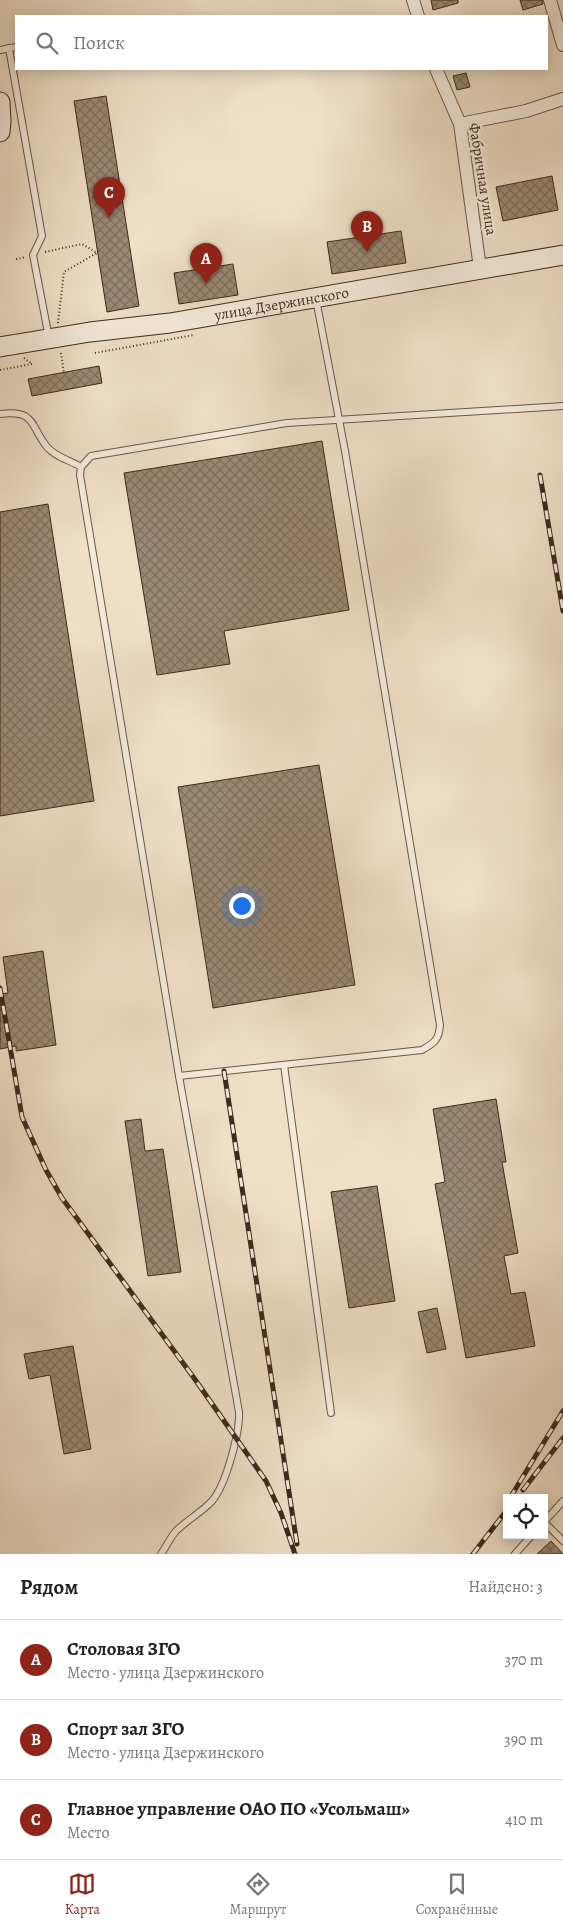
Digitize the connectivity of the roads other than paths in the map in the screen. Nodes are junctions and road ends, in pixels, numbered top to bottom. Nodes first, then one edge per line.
1 (414, 0) edge
2 (550, 0) edge
3 (418, 15) edge
4 (563, 45) edge
5 (13, 48) edge
6 (0, 50) edge
7 (15, 61) edge
8 (16, 70) edge
9 (436, 70) edge
10 (563, 99) edge
11 (0, 102) edge
12 (460, 124) junction
13 (0, 132) edge
14 (563, 255) edge
15 (480, 268) junction
16 (316, 298) junction
17 (56, 340) junction
18 (0, 347) edge
19 (563, 406) edge
20 (0, 414) edge
21 (339, 420) junction
22 (81, 467) junction
23 (284, 1065) junction
24 (180, 1076) junction
25 (331, 1413) dead end
26 (563, 1501) edge
27 (548, 1518) edge
28 (548, 1526) edge
29 (528, 1539) edge
30 (563, 1541) edge
31 (161, 1554) edge
32 (515, 1554) edge

1 - 3 street
2 - 4 street
5 - 6 lane
5 - 7 lane
8 - 17 lane
9 - 12 street, Фабричная улица
10 - 12 street
11 - 13 street
12 - 15 street, Фабричная улица
14 - 15 street, улица Дзержинского
15 - 16 street, улица Дзержинского
16 - 17 street, улица Дзержинского
16 - 21 lane
17 - 18 street, улица Дзержинского
19 - 21 lane
20 - 22 lane
21 - 22 lane
21 - 23 lane
22 - 24 lane
23 - 24 lane
23 - 25 lane
24 - 31 lane
26 - 27 lane
28 - 30 lane
29 - 32 lane

